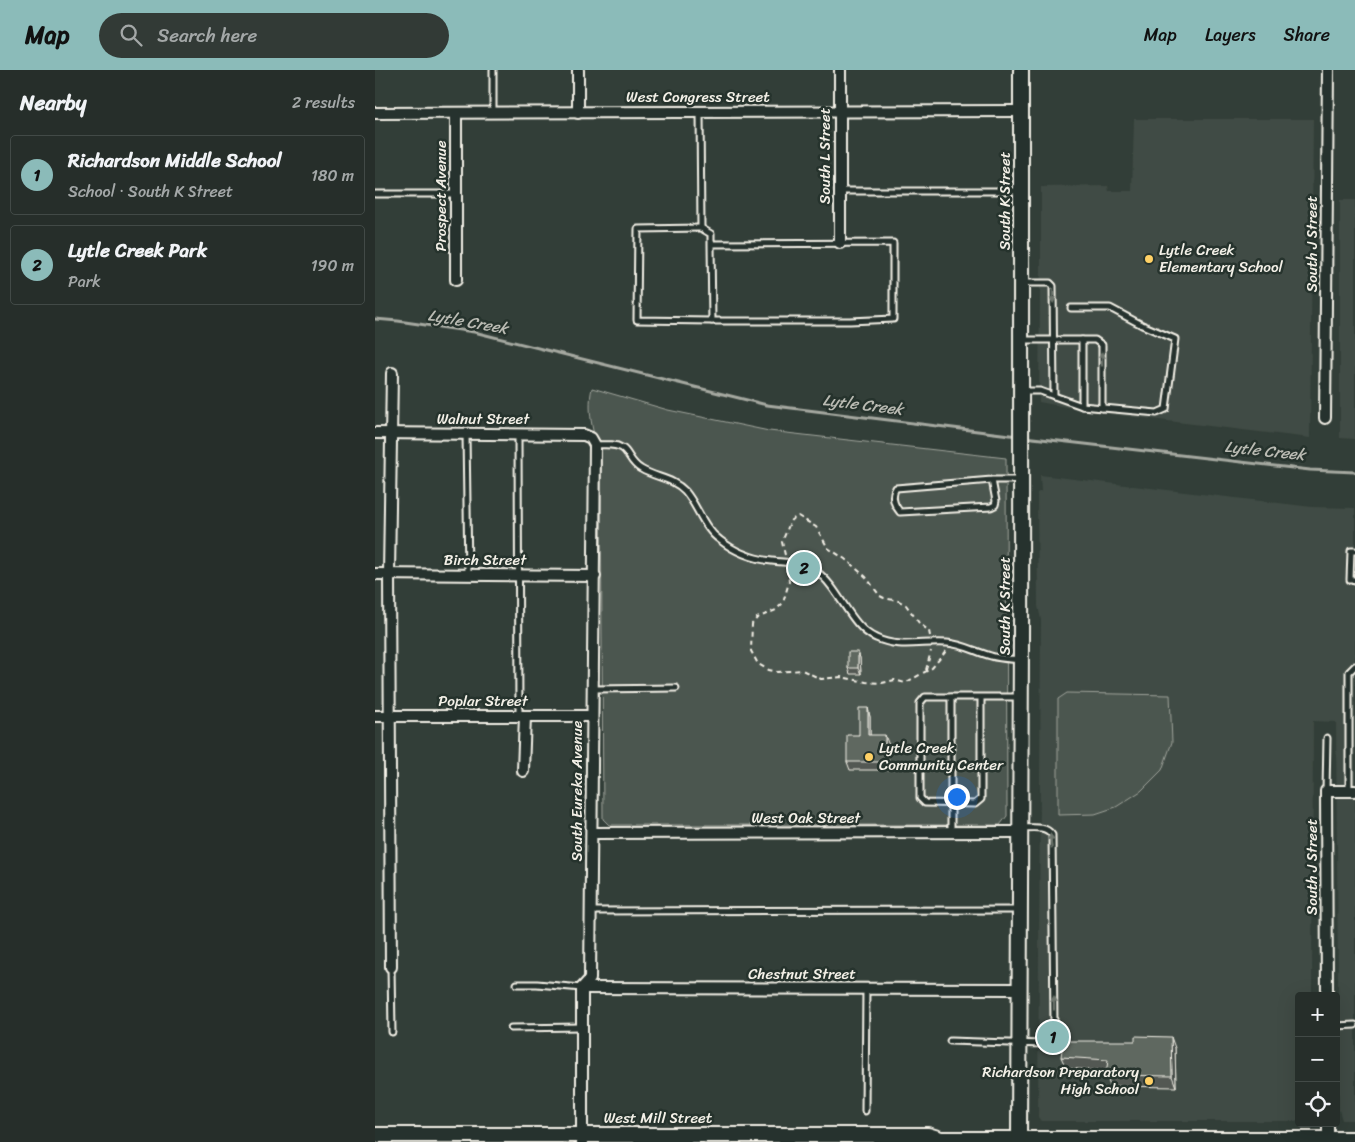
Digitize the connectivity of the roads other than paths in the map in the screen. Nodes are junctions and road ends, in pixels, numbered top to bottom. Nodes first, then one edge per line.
1 (493, 70) edge
2 (578, 70) edge
3 (840, 70) edge
4 (1021, 70) edge
5 (1328, 70) edge
6 (1021, 111) junction
7 (700, 112) junction
8 (840, 112) junction
9 (375, 113) edge
10 (457, 113) junction
11 (493, 113) junction
12 (578, 113) junction
13 (840, 190) junction
14 (1021, 191) junction
15 (375, 194) edge
16 (456, 194) junction
17 (701, 228) junction
18 (840, 243) junction
19 (711, 244) junction
20 (456, 280) dead end
21 (1021, 283) junction
22 (1071, 308) dead end
23 (712, 321) junction
24 (1021, 340) junction
25 (1054, 340) junction
26 (1082, 340) junction
27 (392, 373) dead end
28 (1021, 391) junction
29 (1054, 396) junction
30 (1082, 406) junction
31 (1102, 408) junction
32 (1325, 418) dead end
33 (375, 433) edge
34 (392, 434) junction
35 (466, 434) junction
36 (518, 434) junction
37 (593, 442) junction
38 (1021, 473) junction
39 (993, 480) junction
40 (1355, 551) edge
41 (375, 574) edge
42 (389, 574) junction
43 (468, 575) junction
44 (519, 575) junction
45 (595, 576) junction
46 (1355, 580) edge
47 (1022, 660) junction
48 (1355, 666) edge
49 (676, 688) dead end
50 (594, 689) junction
51 (951, 697) junction
52 (981, 697) junction
53 (1021, 697) junction
54 (375, 716) edge
55 (389, 716) junction
56 (522, 716) junction
57 (591, 716) junction
58 (1327, 738) dead end
59 (523, 771) dead end
60 (1327, 791) junction
61 (1352, 791) edge
62 (951, 804) junction
63 (1021, 830) junction
64 (951, 832) junction
65 (592, 833) junction
66 (1021, 910) junction
67 (591, 911) junction
68 (391, 967) joint
69 (517, 984) dead end
70 (582, 988) junction
71 (1021, 989) junction
72 (866, 990) junction
73 (1327, 992) edge
74 (1355, 1025) edge
75 (1340, 1026) edge
76 (582, 1027) junction
77 (511, 1028) dead end
78 (392, 1032) dead end
79 (950, 1041) dead end
80 (1021, 1044) junction
81 (865, 1111) dead end
82 (1328, 1127) edge
83 (375, 1135) edge
84 (582, 1138) edge
85 (1355, 1139) edge
86 (1019, 1140) edge
87 (1328, 1140) edge
88 (939, 1141) edge
89 (1095, 1141) edge
90 (1171, 1141) edge
91 (1249, 1141) edge

1 - 11 lane
2 - 12 street
3 - 8 street, South L Street
4 - 6 street, South K Street
5 - 32 street, South J Street
6 - 8 street, West Congress Street
6 - 14 street, South K Street
7 - 8 street, West Congress Street
7 - 12 street, West Congress Street
7 - 17 lane
8 - 13 street, South L Street
9 - 10 street, West Congress Street
10 - 11 street, West Congress Street
10 - 16 street, Prospect Avenue
11 - 12 street, West Congress Street
13 - 14 lane
13 - 18 street, South L Street
14 - 21 street, South K Street
15 - 16 lane
16 - 20 street, Prospect Avenue
17 - 19 lane
17 - 23 lane
18 - 19 lane
18 - 23 lane
19 - 23 lane
21 - 24 street, South K Street
21 -> 25 lane
22 - 31 lane
24 - 25 lane
24 - 28 street, South K Street
25 - 26 lane
25 - 29 lane
26 - 30 lane
31 -> 26 lane
27 - 34 street
28 - 29 lane
28 - 38 street, South K Street
29 - 30 lane
30 - 31 lane
33 - 34 street, Walnut Street
34 - 35 street, Walnut Street
34 - 42 street
35 - 36 street, Walnut Street
35 - 43 lane
36 - 37 street, Walnut Street
36 - 44 lane
37 - 45 street, South Eureka Avenue
37 - 47 lane
38 - 39 lane
38 - 47 street, South K Street
39 - 39 lane
40 - 46 lane
41 - 42 street, Birch Street
42 - 43 street, Birch Street
42 - 55 street
43 - 44 street, Birch Street
44 - 45 street, Birch Street
44 - 56 lane
45 - 50 street, South Eureka Avenue
47 - 53 street, South K Street
48 - 61 lane
49 - 50 lane
50 - 57 street, South Eureka Avenue
51 - 52 lane
51 - 62 lane
51 - 62 lane
52 - 53 lane
52 - 62 lane
53 - 63 street, South K Street
54 - 55 street, Poplar Street
55 - 56 street, Poplar Street
55 - 68 street
56 - 57 street, Poplar Street
56 - 59 street
57 - 65 street, South Eureka Avenue
58 - 60 lane, South J Street
60 - 61 street
60 - 73 street, South J Street
62 - 64 lane
63 - 64 street, West Oak Street
63 - 66 street, South K Street
80 -> 63 lane
64 - 65 street, West Oak Street
65 - 67 street, South Eureka Avenue
66 - 67 lane
66 - 71 street, South K Street
67 - 70 street, South Eureka Avenue
68 - 78 lane
69 - 70 lane
70 - 72 street, Chestnut Street
70 - 76 street, South Eureka Avenue
71 - 72 street, Chestnut Street
71 - 80 street, South K Street
72 - 81 lane
74 - 75 lane
76 - 77 lane
76 - 84 street, South Eureka Avenue
79 - 80 lane
80 - 86 street, South K Street
82 - 87 street
83 - 84 street, West Mill Street
84 - 88 street, West Mill Street
85 - 87 street, West Mill Street
86 - 88 street, West Mill Street
86 - 89 street, West Mill Street
87 - 91 street, West Mill Street
89 - 90 street, West Mill Street
90 - 91 street, West Mill Street

